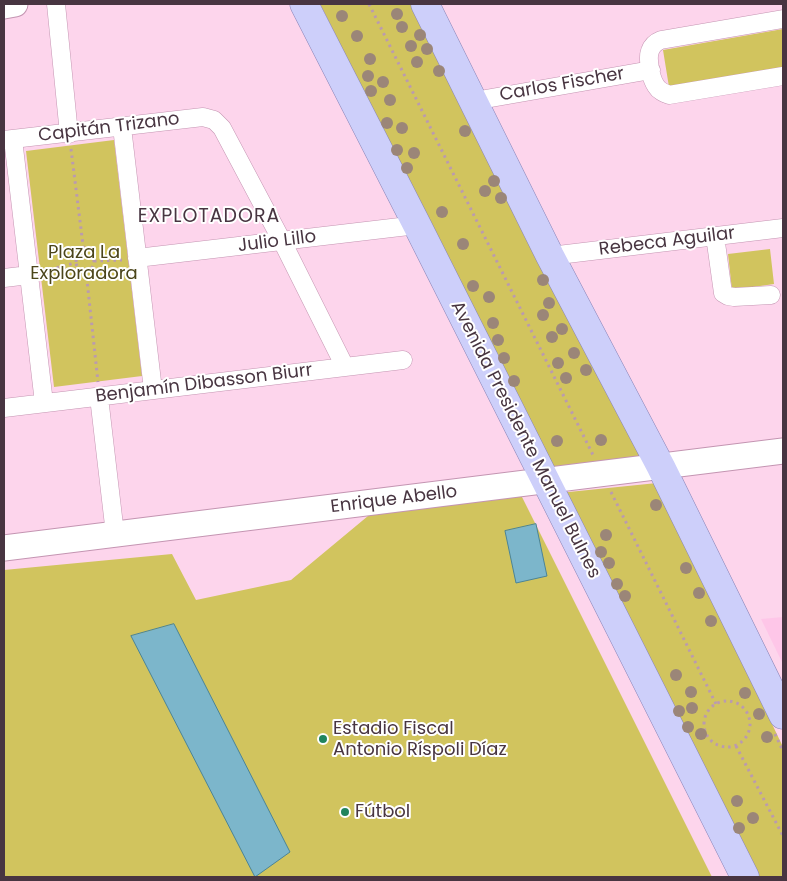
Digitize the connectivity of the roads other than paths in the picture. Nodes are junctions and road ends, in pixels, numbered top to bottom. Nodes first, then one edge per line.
1 (14, 4) edge
2 (56, 4) edge
3 (304, 4) edge
4 (425, 4) edge
5 (4, 6) edge
6 (783, 19) edge
7 (651, 70) junction
8 (783, 76) edge
9 (474, 101) junction
10 (122, 127) junction
11 (69, 134) junction
12 (8, 140) edge
13 (417, 225) junction
14 (783, 228) edge
15 (716, 236) junction
16 (282, 241) junction
17 (550, 256) junction
18 (137, 258) junction
19 (28, 275) junction
20 (4, 278) edge
21 (771, 295) dead end
22 (403, 360) dead end
23 (345, 367) junction
24 (153, 390) junction
25 (99, 397) junction
26 (44, 403) junction
27 (4, 408) edge
28 (783, 451) edge
29 (660, 467) junction
30 (546, 481) junction
31 (115, 534) junction
32 (4, 548) edge
33 (783, 715) edge
34 (745, 877) edge

1 - 5 street
2 - 11 street
3 - 13 main road, Avenida Presidente Manuel Bulnes
4 - 9 main road
6 - 7 street
7 - 8 street
7 - 9 street, Carlos Fischer
9 - 17 main road
10 - 11 street, Capitán Trizano
10 - 16 street, Capitán Trizano
10 - 18 street
11 - 12 street, Capitán Trizano
12 - 19 street
13 - 16 street, Julio Lillo
13 - 30 main road, Avenida Presidente Manuel Bulnes
14 - 15 street, Rebeca Aguilar
15 - 17 street, Rebeca Aguilar
15 - 21 street
16 - 18 street, Julio Lillo
16 - 23 street
17 - 29 main road
18 - 24 street
19 - 20 street
19 - 26 street
22 - 23 street, Benjamín Dibasson Biurr
23 - 24 street, Benjamín Dibasson Biurr
24 - 25 street, Benjamín Dibasson Biurr
25 - 26 street, Benjamín Dibasson Biurr
25 - 31 street
26 - 27 street, Benjamín Dibasson Biurr
28 - 29 street, Enrique Abello
29 - 30 street, Enrique Abello
29 - 33 main road
30 - 31 street, Enrique Abello
30 - 34 main road, Avenida Presidente Manuel Bulnes
31 - 32 street, Enrique Abello

